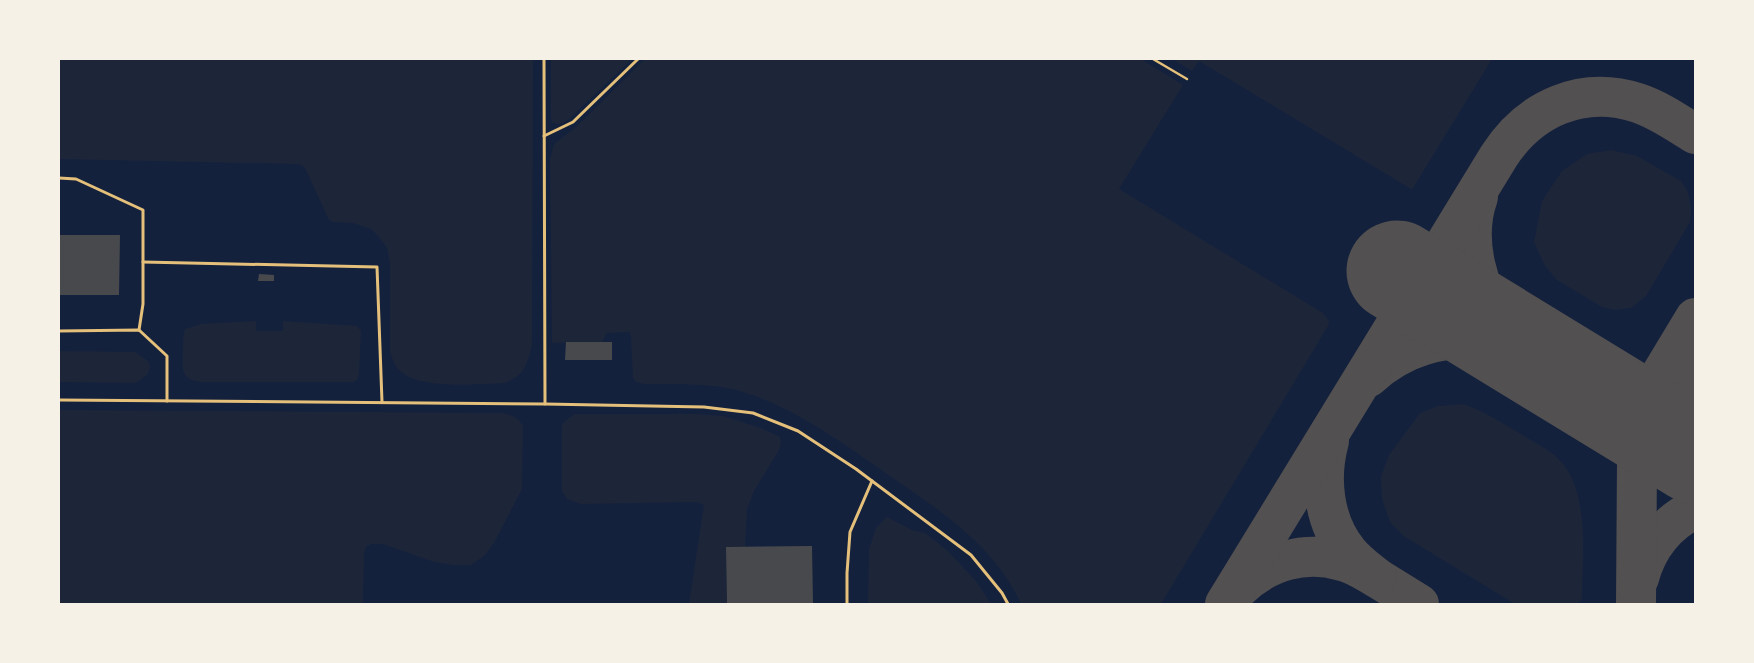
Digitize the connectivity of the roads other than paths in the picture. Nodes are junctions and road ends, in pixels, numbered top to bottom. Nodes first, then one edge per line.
1 (544, 59) edge
2 (638, 59) edge
3 (544, 136) junction
4 (59, 178) edge
5 (143, 262) junction
6 (138, 330) junction
7 (59, 331) edge
8 (59, 400) edge
9 (167, 401) junction
10 (382, 402) junction
11 (545, 404) junction
12 (872, 481) junction
13 (847, 604) edge
14 (1008, 604) edge

1 - 3 lane
2 - 3 lane
3 - 11 lane
4 - 5 lane
5 - 6 lane
5 - 10 lane
6 - 7 lane
6 - 9 lane
8 - 9 lane
9 - 10 lane
10 - 11 lane
11 - 12 lane
12 - 13 lane
12 - 14 lane

